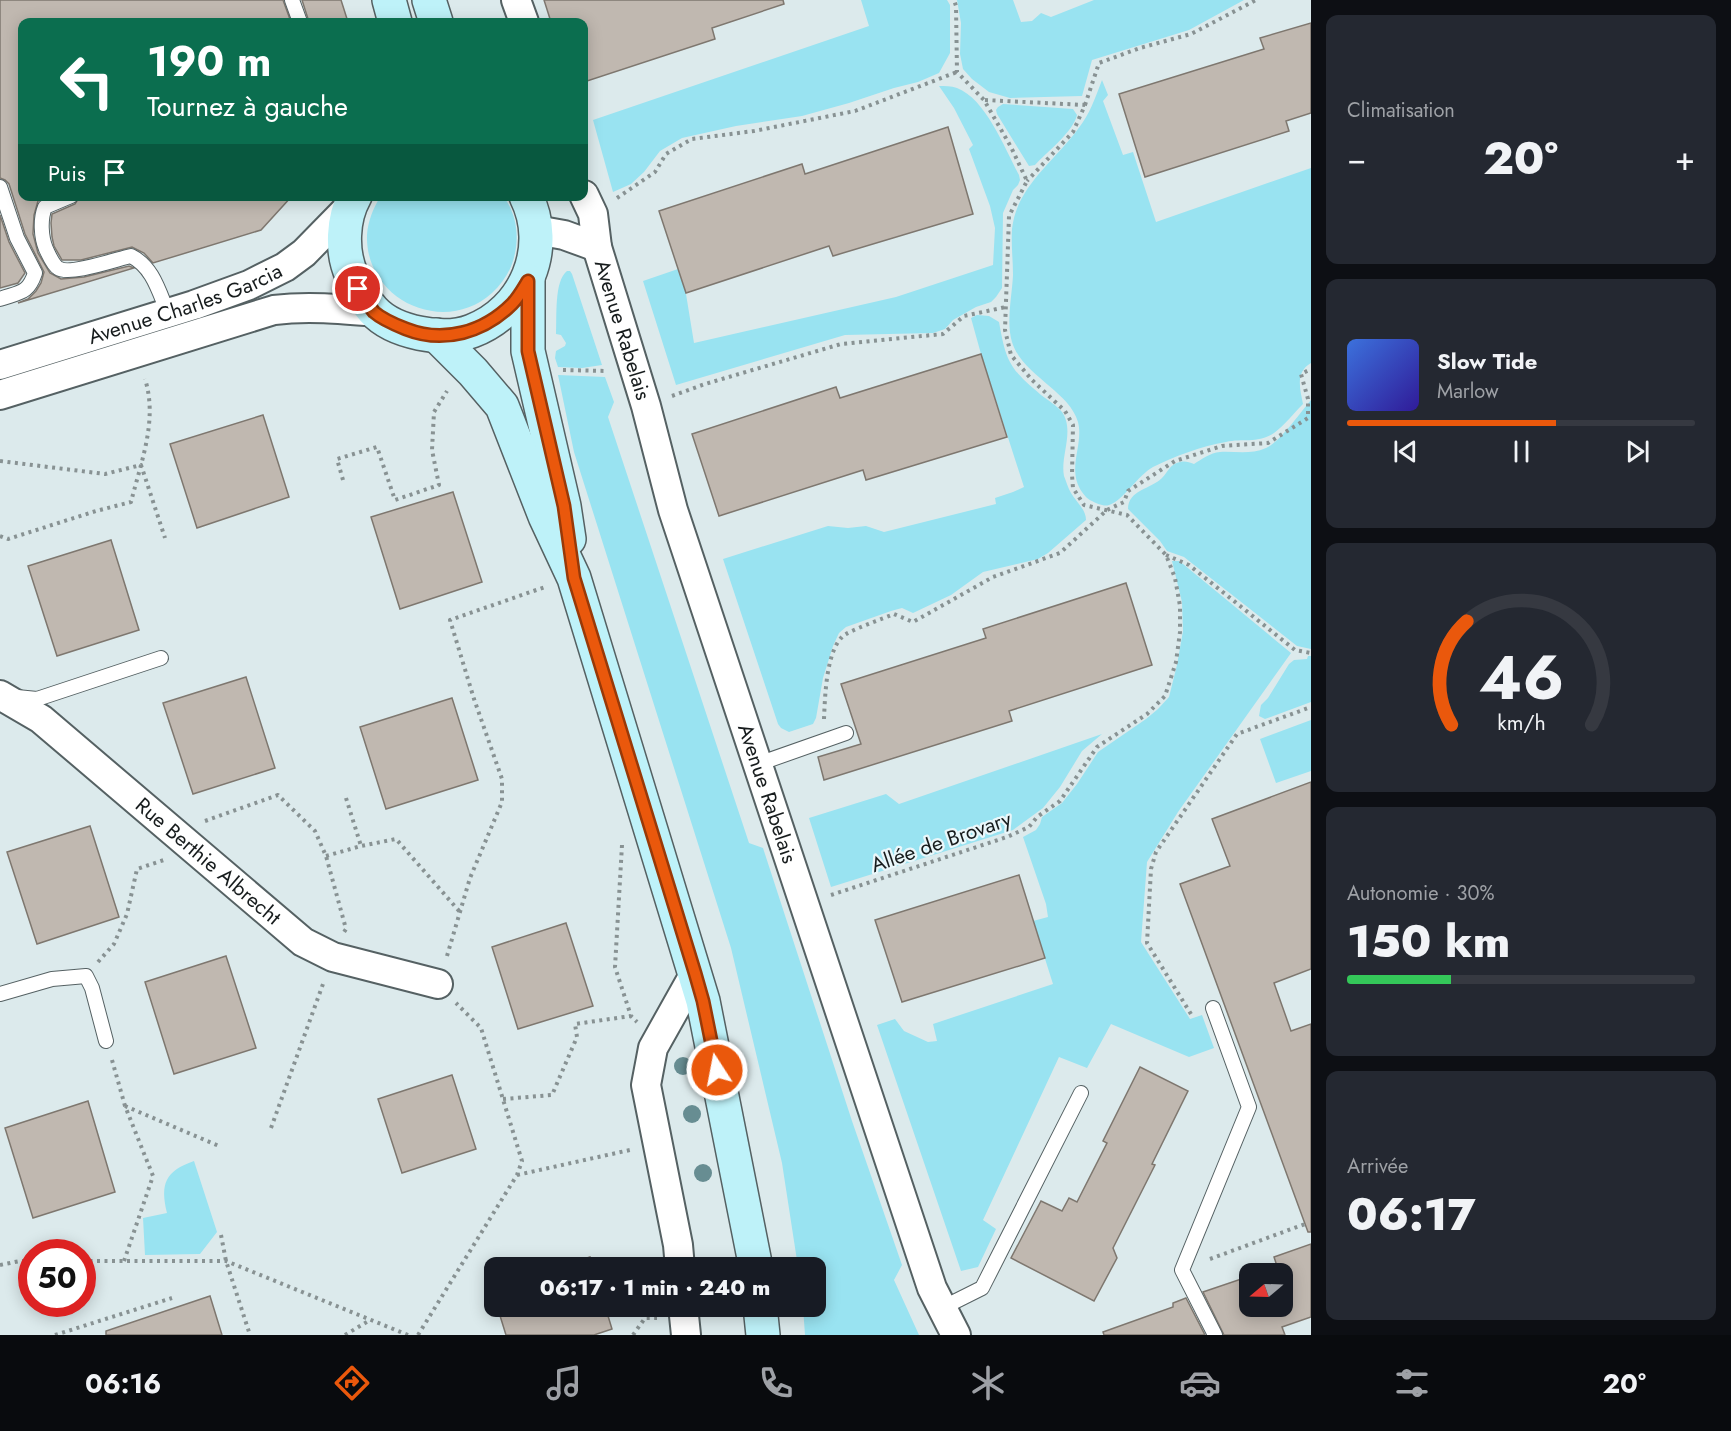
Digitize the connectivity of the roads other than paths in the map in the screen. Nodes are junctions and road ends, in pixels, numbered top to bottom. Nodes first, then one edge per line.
1 (292, 0) edge
2 (389, 0) edge
3 (429, 0) edge
4 (516, 0) edge
5 (299, 18) edge
6 (394, 18) edge
7 (435, 18) edge
8 (523, 18) edge
9 (0, 186) edge
10 (59, 201) edge
11 (353, 201) edge
12 (527, 201) edge
13 (588, 204) edge
14 (536, 230) junction
15 (597, 247) junction
16 (528, 281) junction
17 (0, 299) edge
18 (375, 312) junction
19 (168, 313) junction
20 (435, 335) junction
21 (0, 365) edge
22 (0, 395) edge
23 (574, 578) junction
24 (161, 658) dead end
25 (0, 695) edge
26 (846, 733) dead end
27 (758, 764) junction
28 (695, 973) junction
29 (438, 984) road end
30 (0, 994) edge
31 (1213, 1008) road end
32 (106, 1041) road end
33 (1081, 1093) dead end
34 (679, 1257) edge
35 (754, 1257) edge
36 (942, 1308) junction
37 (684, 1317) edge
38 (761, 1317) edge
39 (686, 1335) edge
40 (763, 1335) edge
41 (956, 1335) edge
42 (1215, 1335) edge

1 - 5 lane
2 - 6 main road
3 - 7 main road
4 - 8 street
9 - 17 lane
10 - 19 lane
11 - 18 main road
11 - 19 street, Avenue Charles Garcia
12 - 14 main road
13 - 15 street, Avenue Rabelais
14 - 15 street, Avenue Rabelais
14 - 16 main road
15 - 27 street, Avenue Rabelais
16 - 20 main road
16 - 23 main road
18 - 20 main road
18 - 22 street, Avenue Charles Garcia
19 - 21 street, Avenue Charles Garcia
20 - 23 main road
23 - 28 main road
24 - 25 lane
25 - 29 street, Rue Berthie Albrecht
26 - 27 lane
27 - 36 street, Avenue Rabelais
28 - 34 street
28 - 35 main road
30 - 32 lane
31 - 42 lane
33 - 36 lane
36 - 41 street, Avenue Rabelais
37 - 39 street
38 - 40 main road

